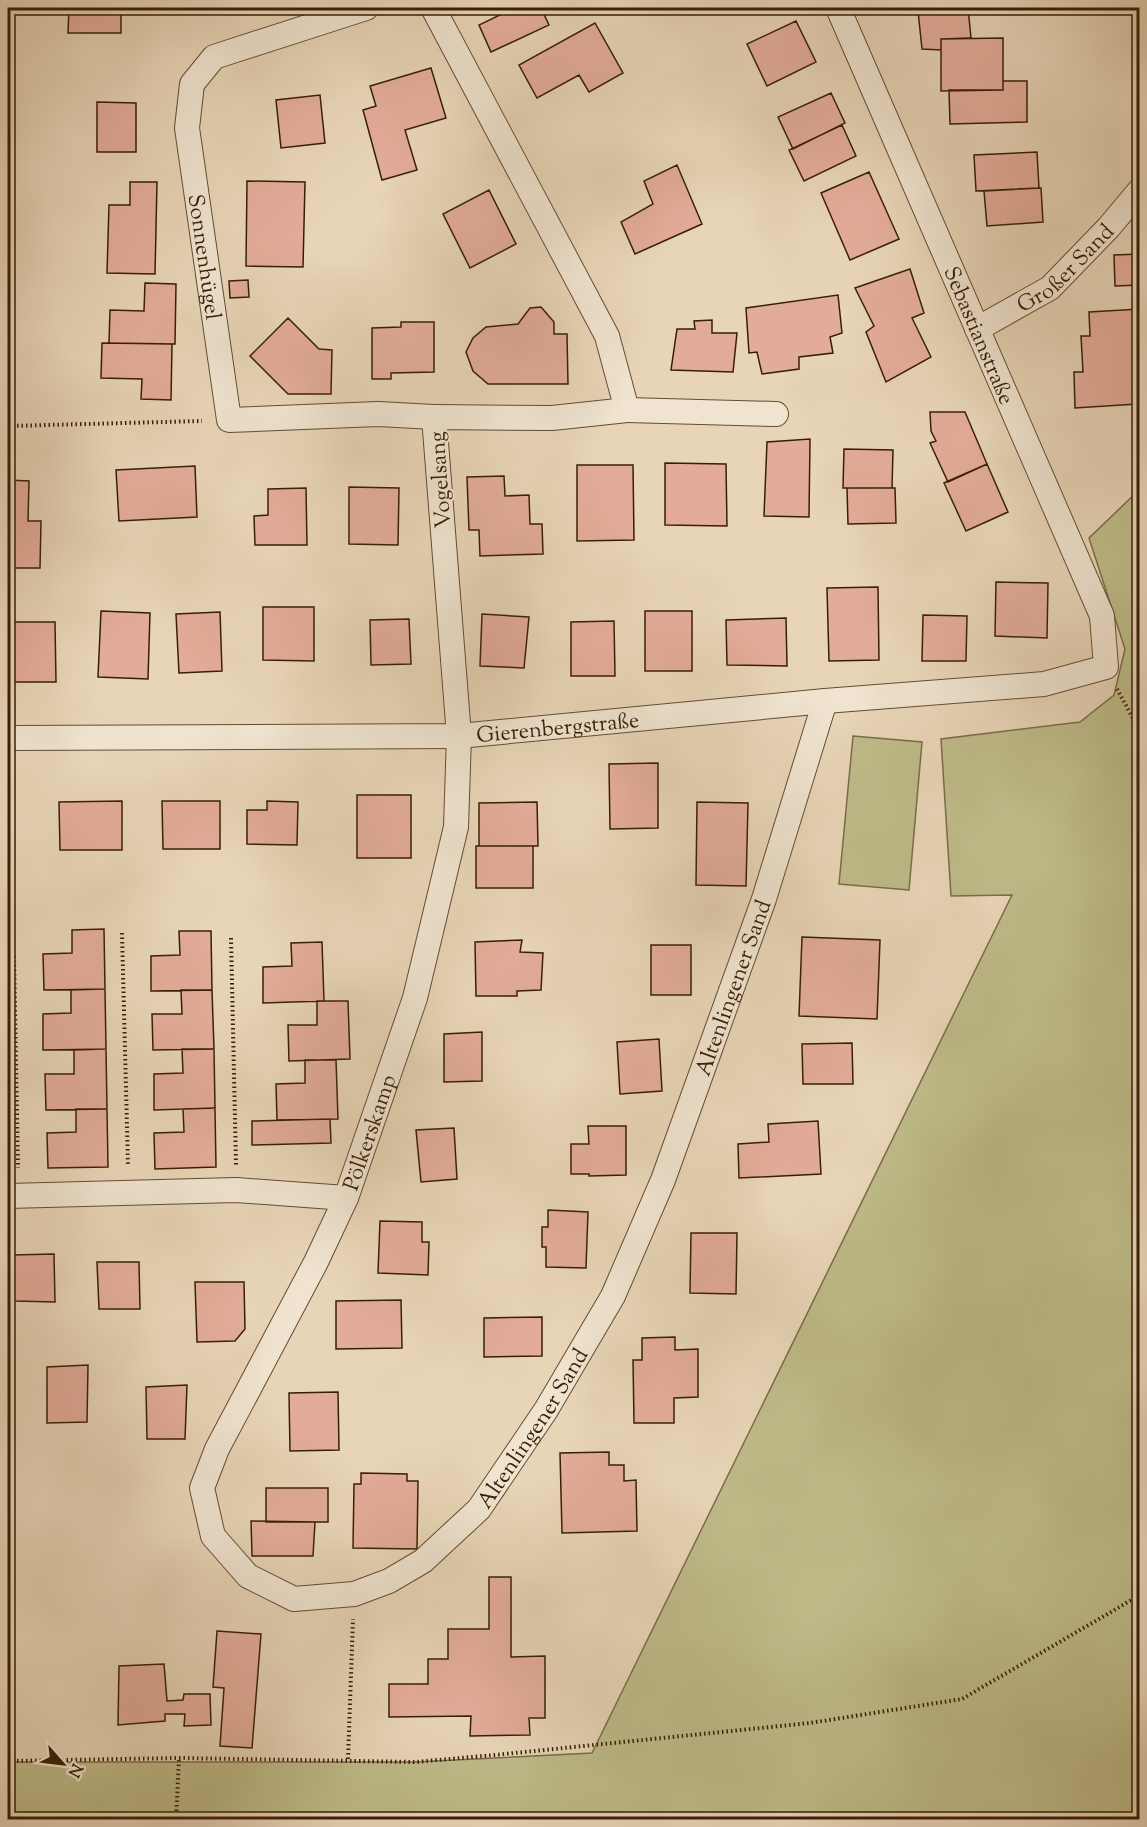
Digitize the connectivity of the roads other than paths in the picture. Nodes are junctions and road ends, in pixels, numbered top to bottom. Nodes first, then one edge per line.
1 (366, 8) edge
2 (433, 8) edge
3 (838, 8) edge
4 (1140, 190) edge
5 (977, 329) junction
6 (627, 410) junction
7 (776, 414) dead end
8 (434, 417) junction
9 (1106, 667) joint
10 (825, 701) junction
11 (459, 736) junction
12 (8, 738) edge
13 (13, 1195) edge
14 (346, 1198) junction

1 - 8 street, Sonnenhügel
2 - 6 street
3 - 5 street, Sebastianstraße
4 - 5 street, Großer Sand
5 - 9 street, Sebastianstraße
6 - 7 street, Vogelsang
6 - 8 street, Vogelsang
8 - 11 street, Vogelsang
9 - 10 street, Gierenbergstraße
10 - 11 street, Gierenbergstraße
10 - 14 street, Altenlingener Sand
11 - 12 street, Gierenbergstraße
11 - 14 street, Pölkerskamp
13 - 14 street, Pölkerskamp

